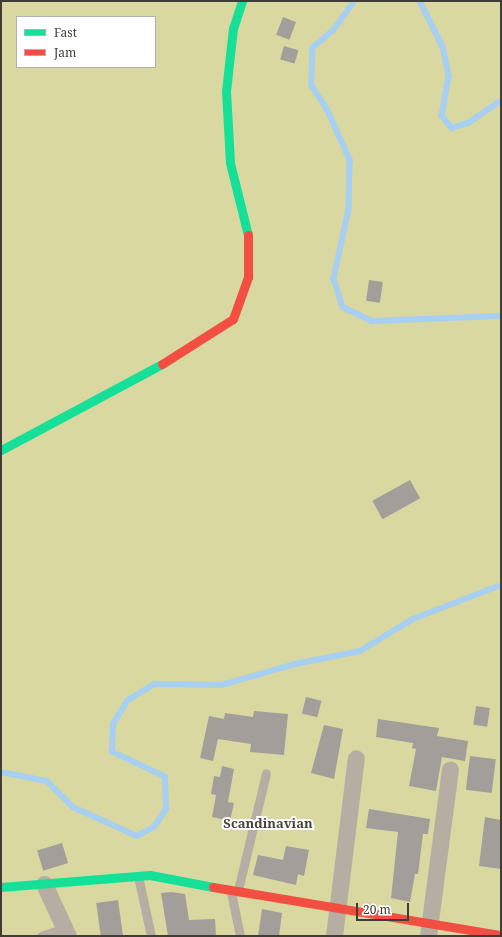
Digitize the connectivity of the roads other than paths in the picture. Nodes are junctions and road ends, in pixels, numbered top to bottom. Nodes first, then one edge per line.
1 (242, 1) edge
2 (1, 450) edge
3 (356, 758) dead end
4 (450, 769) dead end
5 (266, 773) dead end
6 (138, 876) junction
7 (44, 884) junction
8 (1, 887) edge
9 (234, 889) junction
10 (337, 910) junction
11 (428, 930) edge
12 (66, 932) edge
13 (501, 935) edge
14 (41, 936) edge
15 (151, 936) edge
16 (240, 936) edge
17 (334, 936) edge

1 - 2 street
3 - 10 street
4 - 11 street
5 - 9 lane
6 - 7 street
6 - 9 street
6 - 15 lane
7 - 8 street
7 - 12 street
9 - 10 street
9 - 16 lane
10 - 11 street
10 - 17 street
11 - 13 street
12 - 14 lane

